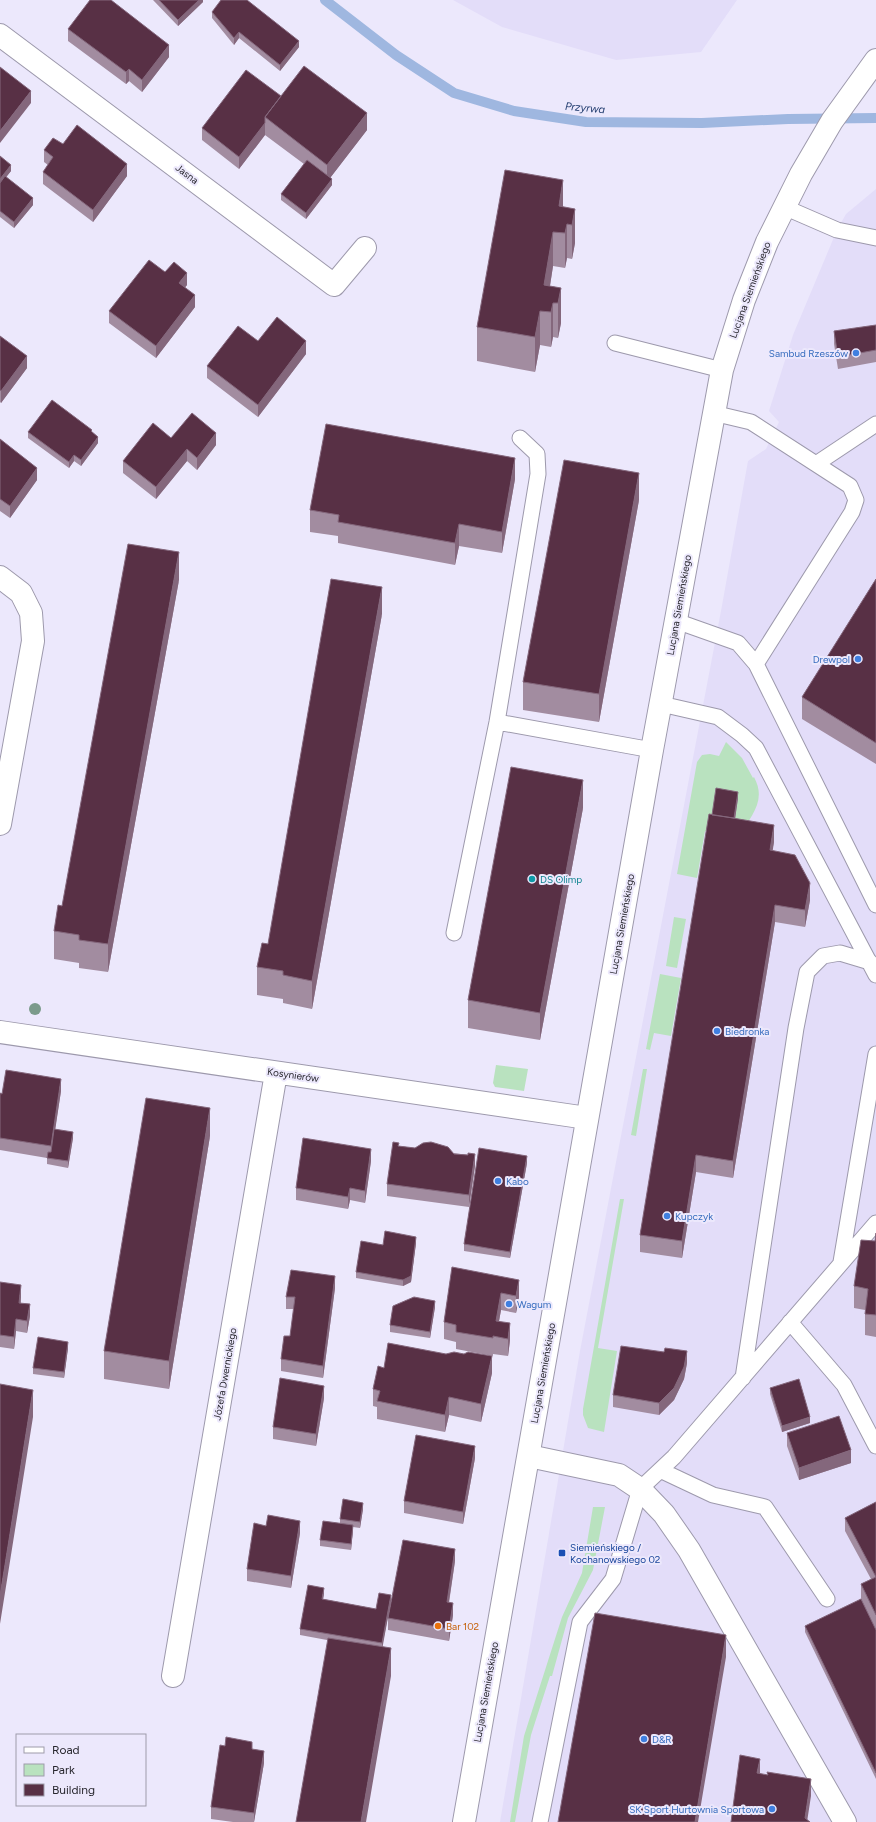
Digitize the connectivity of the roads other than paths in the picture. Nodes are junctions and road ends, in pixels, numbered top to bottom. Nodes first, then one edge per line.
1 (0, 35) edge
2 (876, 60) edge
3 (784, 207) junction
4 (876, 238) edge
5 (365, 248) dead end
6 (615, 343) dead end
7 (722, 370) junction
8 (713, 413) junction
9 (876, 424) edge
10 (520, 438) dead end
11 (816, 464) junction
12 (0, 577) edge
13 (676, 621) junction
14 (756, 664) junction
15 (661, 704) junction
16 (497, 722) junction
17 (652, 750) junction
18 (0, 824) edge
19 (876, 905) edge
20 (454, 933) dead end
21 (873, 969) edge
22 (0, 1032) edge
23 (876, 1054) edge
24 (276, 1073) junction
25 (587, 1118) junction
26 (876, 1223) edge
27 (841, 1262) junction
28 (790, 1322) junction
29 (743, 1378) junction
30 (876, 1446) edge
31 (530, 1456) junction
32 (660, 1470) junction
33 (640, 1488) junction
34 (827, 1599) dead end
35 (173, 1676) dead end
36 (464, 1822) edge
37 (540, 1822) edge
38 (845, 1822) edge

1 - 5 street, Jasna
2 - 3 street, Lucjana Siemieńskiego
3 - 4 lane
3 - 7 street, Lucjana Siemieńskiego
6 - 7 lane
7 - 8 street, Lucjana Siemieńskiego
8 - 11 lane
8 - 13 street, Lucjana Siemieńskiego
9 - 11 lane
10 - 16 lane
11 - 14 lane
12 - 18 street
13 - 14 lane
13 - 15 street, Lucjana Siemieńskiego
14 - 19 lane
15 - 17 street, Lucjana Siemieńskiego
15 - 21 lane
16 - 17 lane
16 - 20 lane
17 - 25 street, Lucjana Siemieńskiego
21 - 29 lane
22 - 24 street, Kosynierów
23 - 27 lane
24 - 25 street, Kosynierów
24 - 35 street, Józefa Dwernickiego
25 - 31 street, Lucjana Siemieńskiego
26 - 27 lane
27 - 28 lane
28 - 29 lane
28 - 30 lane
29 - 32 lane
31 - 33 street
31 - 36 street, Lucjana Siemieńskiego
32 - 33 lane
32 - 34 lane
33 - 37 lane
33 - 38 street

